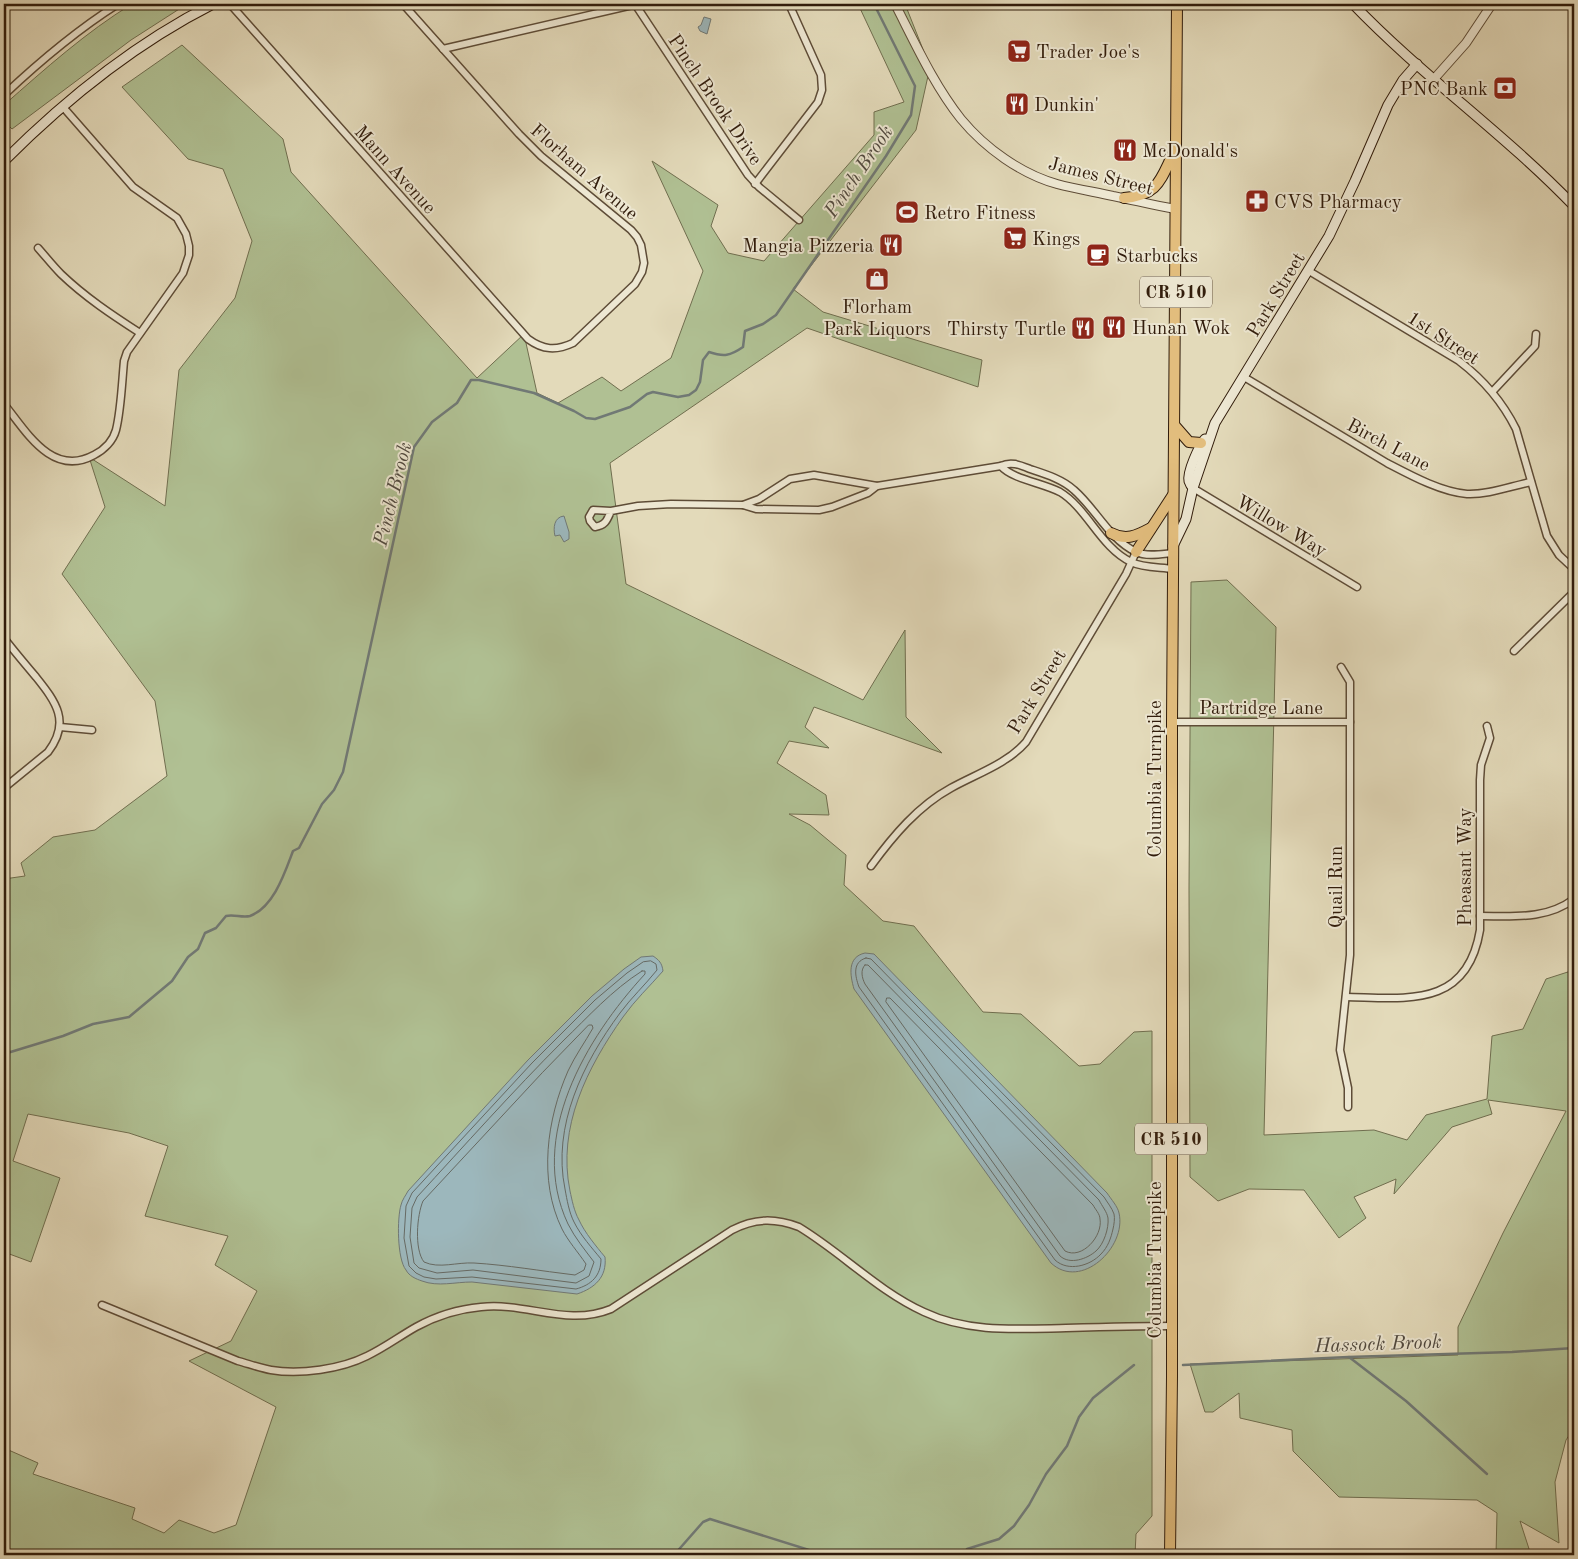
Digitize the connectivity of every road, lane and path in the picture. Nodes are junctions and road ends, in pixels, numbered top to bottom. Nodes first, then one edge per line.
1 (118, 4) edge
2 (213, 4) edge
3 (230, 4) edge
4 (403, 4) edge
5 (636, 4) edge
6 (789, 4) edge
7 (895, 4) edge
8 (1177, 4) edge
9 (1353, 4) edge
10 (1492, 4) edge
11 (443, 49) junction
12 (1417, 64) junction
13 (1434, 79) junction
14 (4, 95) edge
15 (63, 107) junction
16 (1176, 149) junction
17 (4, 161) edge
18 (755, 184) junction
19 (1124, 198) junction
20 (1574, 206) edge
21 (1176, 209) junction
22 (800, 220) dead end
23 (38, 248) dead end
24 (1309, 271) junction
25 (140, 333) junction
26 (1536, 334) dead end
27 (544, 348) joint
28 (1244, 377) junction
29 (1493, 392) junction
30 (4, 404) edge
31 (1174, 426) junction
32 (1211, 431) junction
33 (1201, 443) junction
34 (1000, 466) junction
35 (1531, 482) junction
36 (877, 486) junction
37 (1193, 488) junction
38 (1173, 494) junction
39 (743, 505) junction
40 (611, 511) dead end
41 (1154, 526) junction
42 (1111, 532) junction
43 (1173, 550) junction
44 (1136, 552) junction
45 (1132, 562) junction
46 (1173, 569) junction
47 (1574, 569) edge
48 (1357, 587) dead end
49 (1574, 592) edge
50 (4, 638) edge
51 (1514, 651) dead end
52 (1341, 667) dead end
53 (1172, 722) junction
54 (1350, 722) junction
55 (1487, 726) dead end
56 (60, 727) junction
57 (92, 730) dead end
58 (4, 788) edge
59 (871, 866) dead end
60 (1574, 899) edge
61 (1480, 916) junction
62 (1346, 997) junction
63 (1348, 1107) dead end
64 (102, 1306) dead end
65 (1172, 1326) junction
66 (1170, 1555) edge

1 - 14 street
2 - 15 main road
3 - 27 street, Mann Avenue
4 - 11 street, Florham Avenue
5 - 11 street, Pinch Brook Drive
5 - 18 street, Pinch Brook Drive
6 - 18 street, Pinch Brook Drive
7 - 19 street, James Street
8 - 16 main road, Columbia Turnpike / CR 510
9 - 12 main road
10 - 13 street
11 - 27 street, Florham Avenue
12 - 13 main road
12 - 24 main road, Park Street
13 - 20 main road
15 - 17 main road
15 - 25 street
16 - 19 main road
16 - 21 main road, Columbia Turnpike / CR 510
18 - 22 street, Pinch Brook Drive
19 - 21 street, James Street
21 - 31 main road, Columbia Turnpike / CR 510
23 - 25 street
24 - 28 main road, Park Street
24 - 29 street, 1st Street
25 - 30 street
26 - 29 street
28 - 32 main road, Park Street
28 - 35 street, Birch Lane
29 - 35 street, 1st Street
31 - 33 main road
31 - 38 main road, Columbia Turnpike / CR 510
32 - 33 main road
32 - 37 main road, Park Street
33 - 37 main road
34 - 36 street
34 - 42 street
34 - 45 street
35 - 47 street, 1st Street
36 - 39 street
36 - 39 street
37 - 43 main road, Park Street
37 - 48 street, Willow Way
38 - 41 main road
38 - 43 main road, Columbia Turnpike / CR 510
39 - 40 street
41 - 42 main road
41 - 44 main road
42 - 44 street
43 - 44 street
43 - 46 main road, Columbia Turnpike / CR 510
44 - 45 street, Park Street
45 - 46 street
45 - 59 street, Park Street
46 - 53 main road, Columbia Turnpike / CR 510
49 - 51 street
50 - 56 street
52 - 54 street, Quail Run
53 - 54 street, Partridge Lane
53 - 65 main road, Columbia Turnpike / CR 510
54 - 62 street, Quail Run
55 - 61 street, Pheasant Way
56 - 57 street
56 - 58 street
60 - 61 street
61 - 62 street, Pheasant Way
62 - 63 street, Quail Run
64 - 65 street
65 - 66 main road, Columbia Turnpike / CR 510

